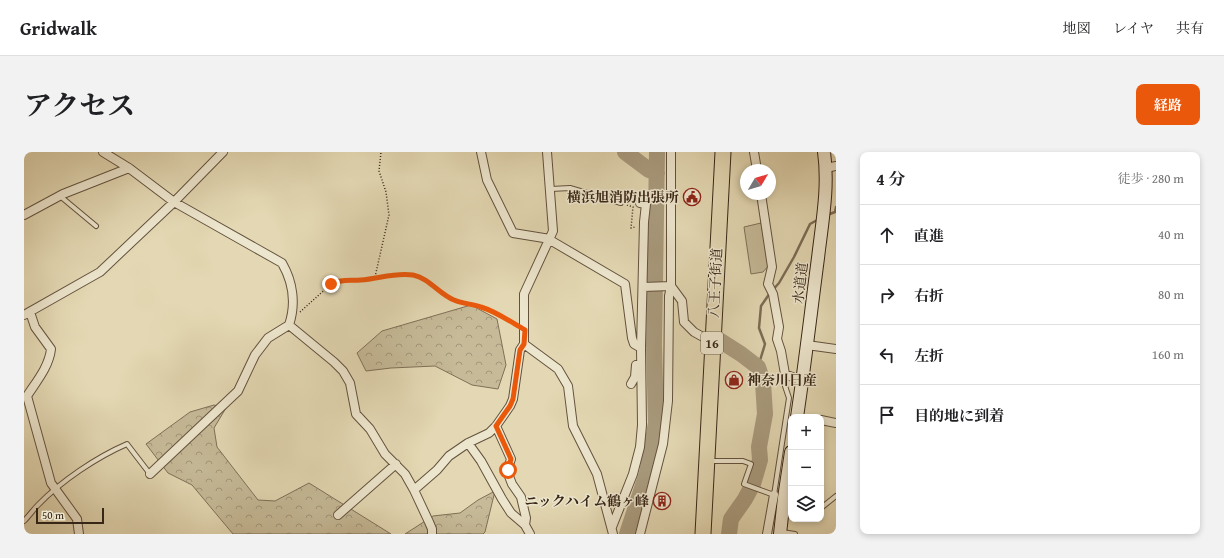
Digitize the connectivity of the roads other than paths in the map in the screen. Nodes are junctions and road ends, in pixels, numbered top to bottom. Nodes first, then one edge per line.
1 (104, 152) edge
2 (223, 152) edge
3 (480, 152) edge
4 (547, 152) edge
5 (671, 152) edge
6 (723, 152) edge
7 (754, 152) edge
8 (824, 152) edge
9 (756, 164) edge
10 (831, 167) edge
11 (129, 168) junction
12 (551, 190) junction
13 (60, 196) junction
14 (762, 200) edge
15 (174, 202) junction
16 (621, 203) road end
17 (640, 203) dead end
18 (24, 215) edge
19 (96, 226) dead end
20 (550, 240) junction
21 (668, 286) junction
22 (644, 287) junction
23 (27, 313) edge
24 (290, 322) junction
25 (712, 342) junction
26 (524, 344) junction
27 (807, 345) junction
28 (836, 349) edge
29 (641, 351) junction
30 (784, 374) junction
31 (802, 381) junction
32 (631, 384) dead end
33 (797, 414) edge
34 (824, 421) edge
35 (836, 423) edge
36 (496, 426) junction
37 (468, 443) junction
38 (707, 461) junction
39 (396, 464) junction
40 (788, 469) edge
41 (150, 474) joint
42 (56, 489) junction
43 (414, 490) junction
44 (836, 496) edge
45 (783, 498) edge
46 (824, 506) edge
47 (338, 515) dead end
48 (24, 521) edge
49 (525, 525) junction
50 (613, 530) edge
51 (780, 533) edge
52 (80, 534) edge
53 (432, 534) edge
54 (530, 534) edge
55 (640, 534) edge
56 (703, 534) edge
57 (767, 534) edge
58 (795, 534) edge

1 - 11 street
2 - 15 street
3 - 20 street
4 - 12 street
5 - 21 street
6 - 25 highway, 八王子街道 / 16
7 - 9 street
8 - 10 street, 水道道
10 - 27 street, 水道道
11 - 13 street
11 - 15 street
12 - 16 lane
12 - 20 street
13 - 18 street
13 - 19 lane
14 - 30 street
15 - 23 street
15 - 24 street
17 - 22 street
20 - 26 street
20 - 29 street
21 - 22 street
21 - 25 street
21 - 55 street
22 - 29 street
23 - 42 street
24 - 39 street
24 - 41 street
25 - 38 highway, 八王子街道 / 16
26 - 36 street
26 - 50 street
27 - 28 street
27 - 31 street, 水道道
29 - 32 street
29 - 50 street
30 - 31 street
30 - 45 lane
31 - 33 street, 水道道
34 - 35 street
36 - 37 street
36 - 49 street
37 - 43 street
37 - 49 street
38 - 45 lane
38 - 56 highway, 八王子街道 / 16
39 - 43 street
39 - 47 street
40 - 45 street
41 - 42 lane
42 - 48 lane
42 - 52 street
43 - 53 street
44 - 46 lane
45 - 51 street
45 - 57 street
49 - 54 street
51 - 58 lane

